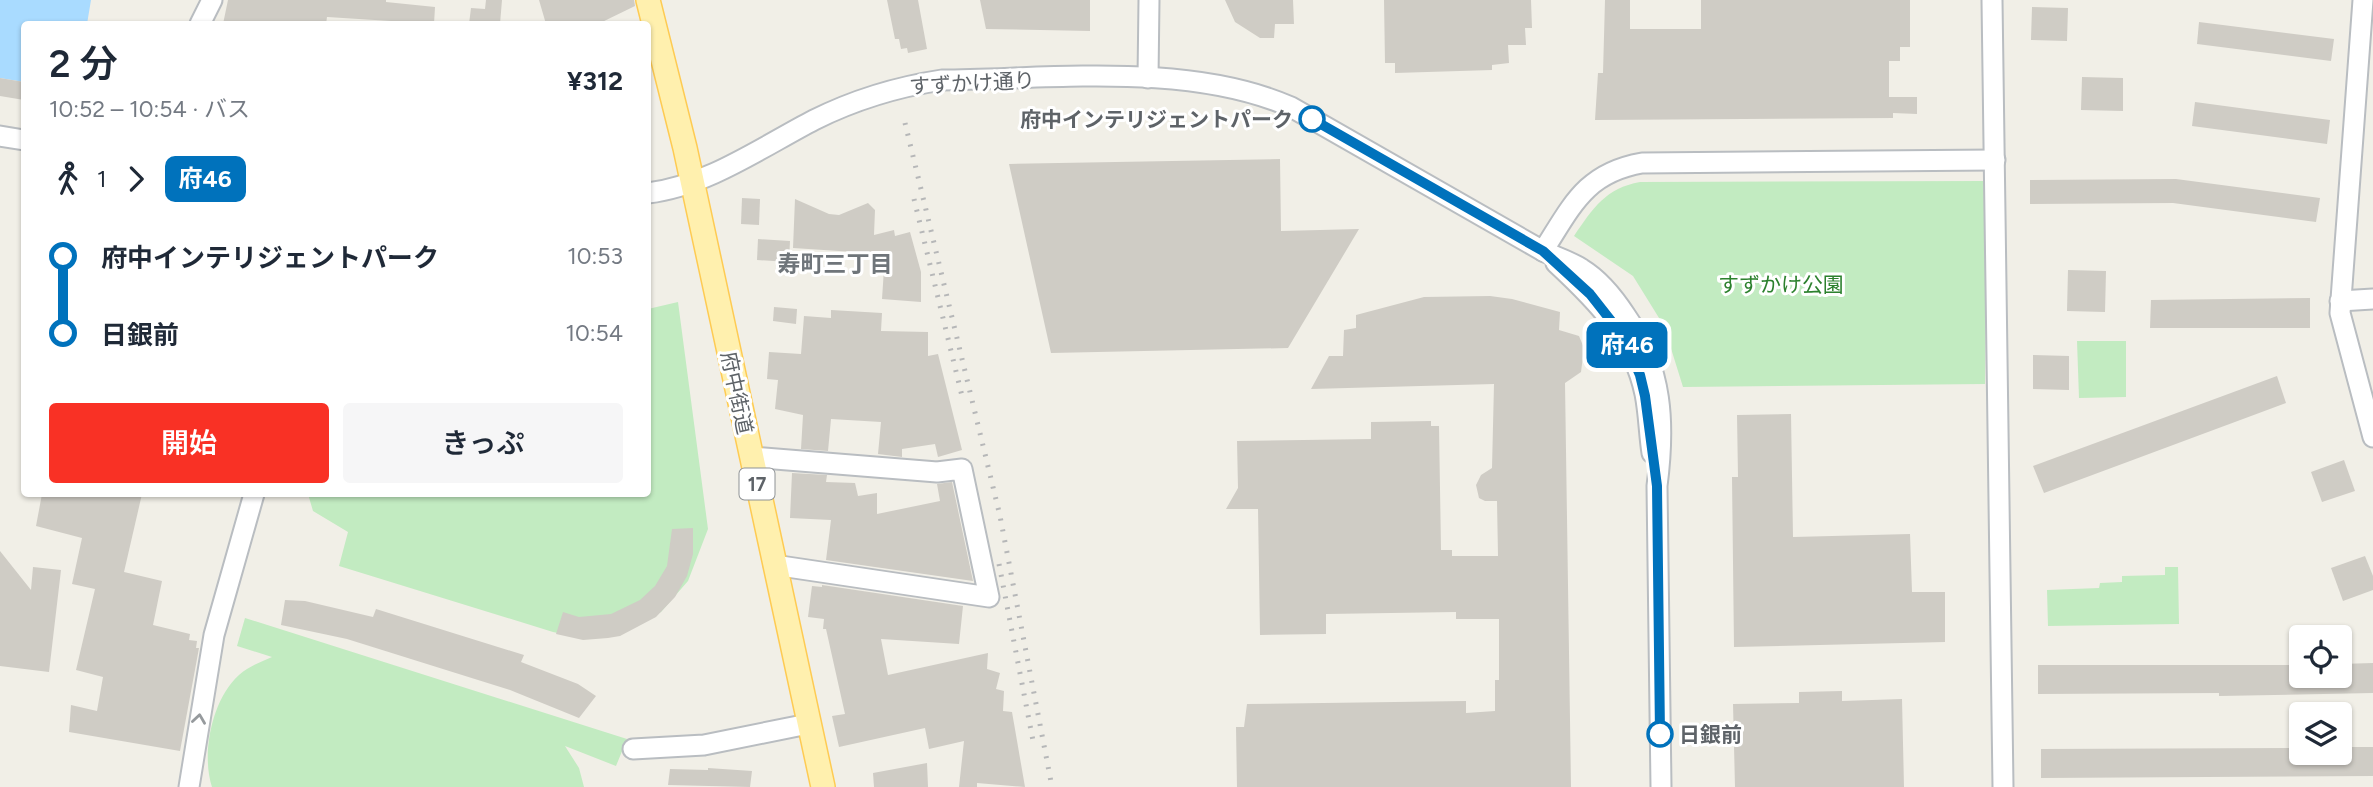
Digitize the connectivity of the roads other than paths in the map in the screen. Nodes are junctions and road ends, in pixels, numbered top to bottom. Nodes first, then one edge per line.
1 (212, 0) edge
2 (648, 0) edge
3 (1149, 0) edge
4 (1992, 0) edge
5 (2362, 0) edge
6 (202, 21) edge
7 (1148, 78) junction
8 (0, 136) edge
9 (21, 140) edge
10 (1994, 160) junction
11 (691, 181) junction
12 (651, 193) edge
13 (1543, 251) junction
14 (2373, 299) edge
15 (2340, 301) junction
16 (2373, 437) edge
17 (751, 457) junction
18 (253, 497) edge
19 (774, 565) junction
20 (808, 724) junction
21 (633, 750) dead end
22 (189, 787) edge
23 (823, 787) edge
24 (1661, 787) edge
25 (2003, 787) edge

1 - 6 street
2 - 11 main road, 府中街道 / 17
3 - 7 street
4 - 10 street
5 - 15 street
7 - 11 street, すずかけ通り
7 - 13 street, すずかけ通り
8 - 9 street
10 - 13 street
10 - 25 street
11 - 12 street, すずかけ通り
11 - 17 main road, 府中街道 / 17
13 - 24 street, すずかけ通り
14 - 15 street
15 - 16 street
17 - 19 main road, 府中街道 / 17
17 - 19 street
22 -> 18 street
19 - 20 main road, 府中街道 / 17
20 - 21 street
20 - 23 main road, 府中街道 / 17

